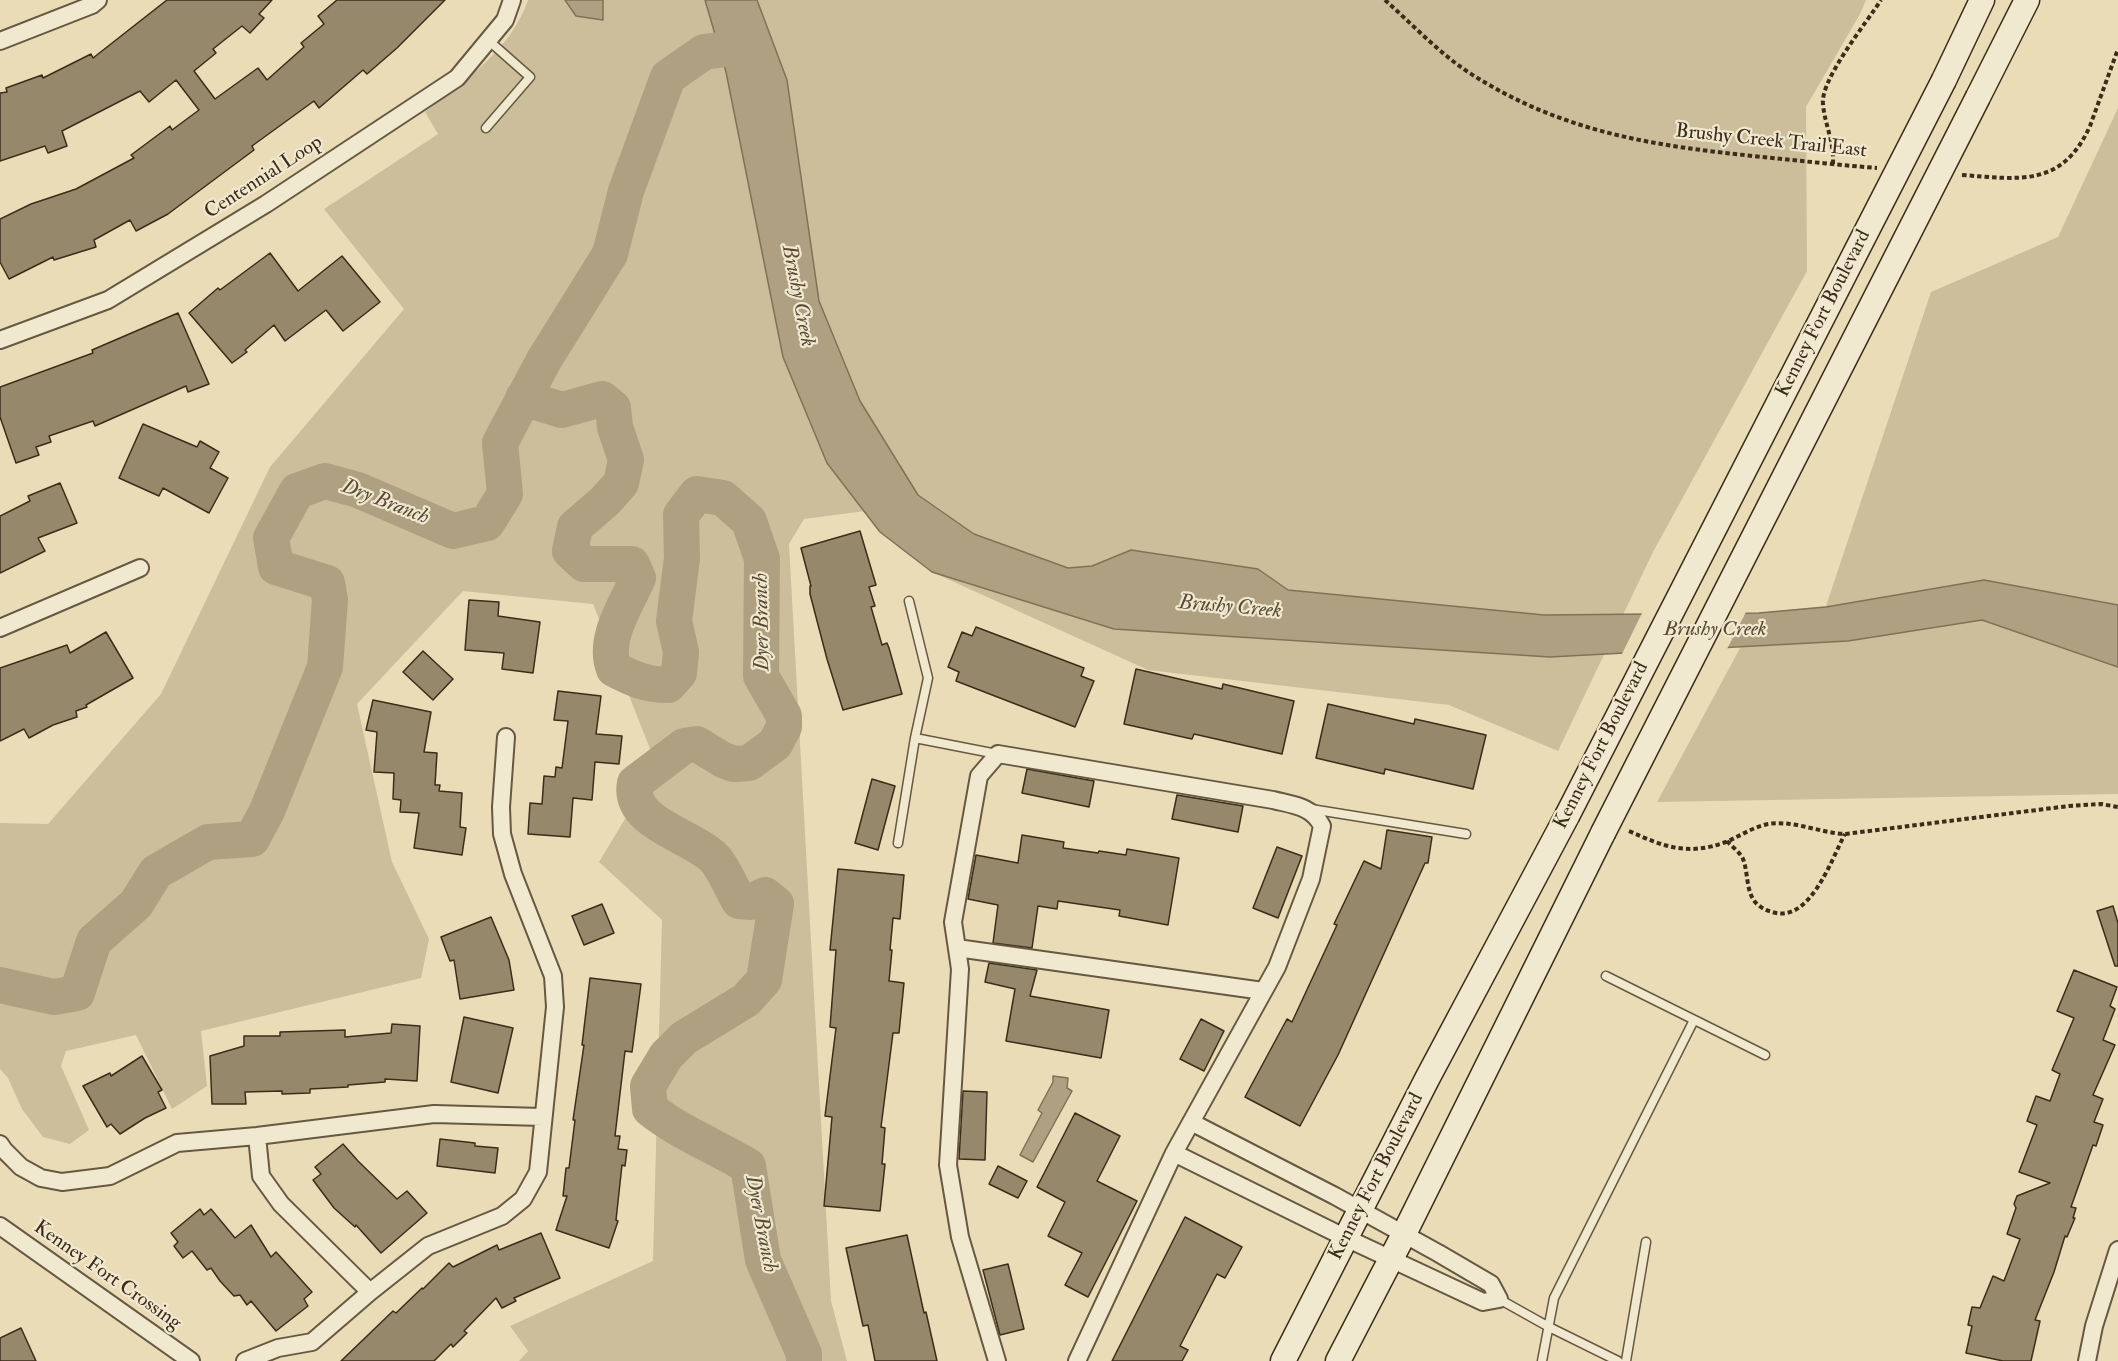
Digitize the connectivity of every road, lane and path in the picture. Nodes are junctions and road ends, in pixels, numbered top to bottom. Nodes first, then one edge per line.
1 (98, 0) edge
2 (512, 0) edge
3 (1385, 0) edge
4 (1881, 0) edge
5 (1982, 0) edge
6 (2027, 0) edge
7 (488, 40) junction
8 (0, 41) edge
9 (2118, 49) edge
10 (486, 128) dead end
11 (1833, 164) junction
12 (1885, 169) dead end
13 (1956, 174) dead end
14 (0, 340) edge
15 (140, 568) dead end
16 (909, 601) dead end
17 (0, 628) edge
18 (506, 737) dead end
19 (915, 738) junction
20 (998, 754) junction
21 (2118, 807) edge
22 (1305, 808) junction
23 (1629, 831) dead end
24 (1466, 834) dead end
25 (1845, 834) junction
26 (1727, 842) junction
27 (898, 843) dead end
28 (957, 948) junction
29 (1605, 976) dead end
30 (1263, 991) junction
31 (1694, 1020) junction
32 (1765, 1055) dead end
33 (542, 1117) junction
34 (1191, 1122) junction
35 (257, 1136) junction
36 (0, 1144) edge
37 (1174, 1153) junction
38 (1360, 1210) junction
39 (0, 1226) edge
40 (1404, 1234) junction
41 (1346, 1238) junction
42 (1646, 1242) dead end
43 (2118, 1250) edge
44 (1391, 1260) junction
45 (370, 1292) junction
46 (1499, 1299) junction
47 (1549, 1327) junction
48 (191, 1361) edge
49 (245, 1361) edge
50 (997, 1361) edge
51 (1077, 1361) edge
52 (1283, 1361) edge
53 (1338, 1361) edge
54 (1542, 1361) edge
55 (1618, 1361) edge
56 (1626, 1361) edge
57 (2087, 1361) edge

1 - 8 street
2 - 7 street, Centennial Loop
3 - 11 path, Brushy Creek Trail East
4 - 11 path
5 - 38 main road, Kenney Fort Boulevard, bridge
6 - 40 main road, Kenney Fort Boulevard, bridge
7 - 10 lane
7 - 14 street, Centennial Loop
9 - 13 path
11 - 12 path, Brushy Creek Trail East
15 - 17 street
16 - 19 lane
18 - 33 street
19 - 20 lane
19 - 27 lane
20 - 22 street
20 - 28 street
21 - 25 path
22 - 24 lane
22 - 30 street
23 - 26 path
25 - 26 path
25 - 26 path
28 - 30 street
28 - 50 street
29 - 31 lane
30 - 34 street
31 - 32 lane
31 - 47 lane
33 - 35 street
33 - 45 street
34 - 37 street
34 - 38 street
35 - 36 street
35 - 45 street
37 - 41 street
37 - 51 street
38 - 40 street
38 - 41 main road, Kenney Fort Boulevard
39 - 48 street, Kenney Fort Crossing
40 - 44 main road, Kenney Fort Boulevard
40 - 46 street
41 - 44 street
41 - 52 main road, Kenney Fort Boulevard
42 - 56 lane
43 - 57 street
44 - 46 street
44 - 53 main road, Kenney Fort Boulevard
45 - 49 street
46 - 47 lane
47 - 54 lane
47 - 55 lane

